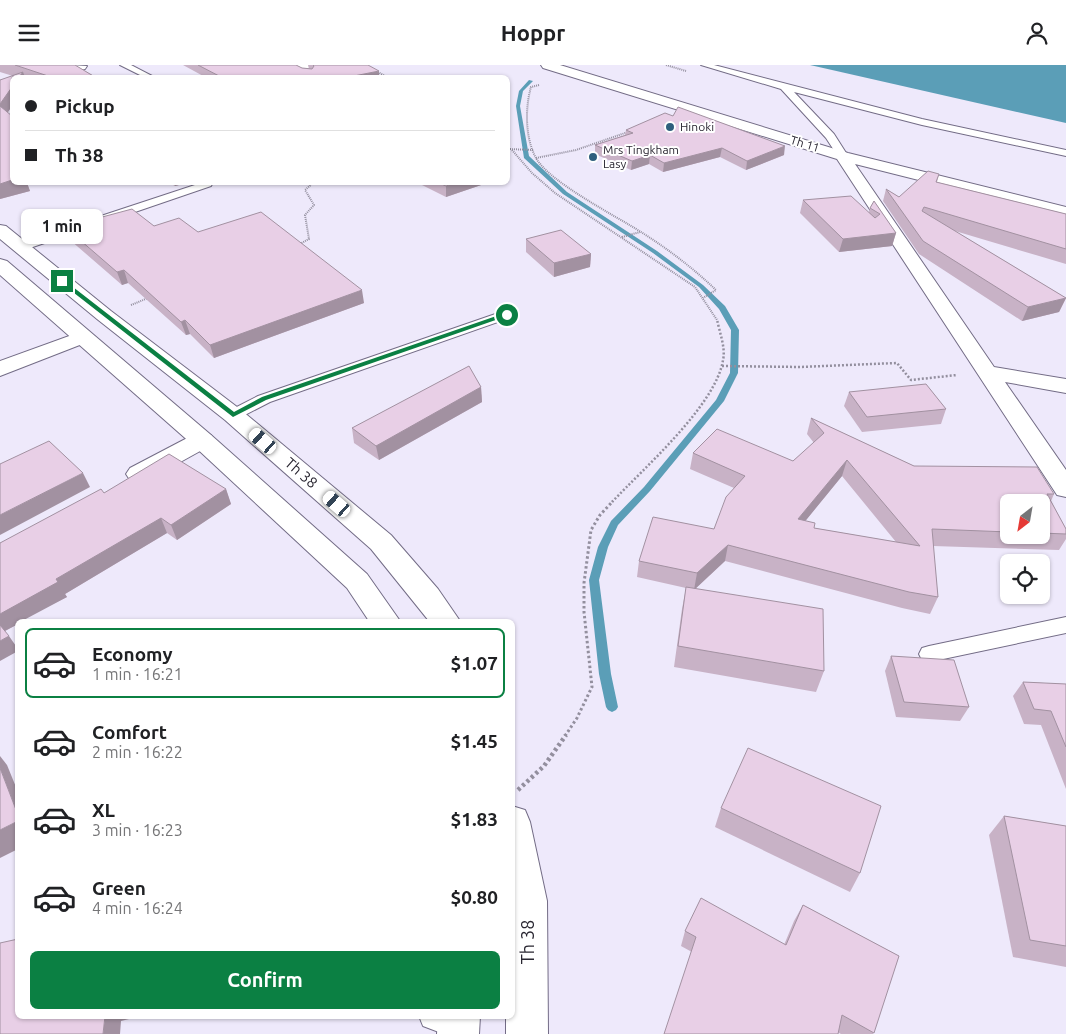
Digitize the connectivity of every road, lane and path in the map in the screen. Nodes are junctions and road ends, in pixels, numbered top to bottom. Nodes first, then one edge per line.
1 (124, 65) edge
2 (547, 65) edge
3 (705, 65) edge
4 (83, 66) edge
5 (296, 66) edge
6 (372, 69) edge
7 (311, 71) edge
8 (45, 75) edge
9 (146, 75) edge
10 (383, 75) edge
11 (578, 75) junction
12 (784, 87) junction
13 (631, 131) edge
14 (510, 149) edge
15 (513, 150) junction
16 (533, 150) junction
17 (1066, 153) edge
18 (843, 156) junction
19 (536, 158) junction
20 (204, 185) edge
21 (310, 185) edge
22 (1066, 212) edge
23 (0, 229) edge
24 (639, 232) junction
25 (623, 237) junction
26 (296, 246) edge
27 (20, 247) junction
28 (0, 265) edge
29 (149, 298) edge
30 (704, 298) junction
31 (104, 315) junction
32 (507, 315) dead end
33 (83, 337) junction
34 (722, 366) junction
35 (0, 369) edge
36 (988, 372) junction
37 (1066, 386) edge
38 (233, 415) junction
39 (202, 440) junction
40 (123, 483) edge
41 (1066, 489) edge
42 (384, 619) edge
43 (443, 619) edge
44 (1066, 625) edge
45 (929, 654) dead end
46 (515, 793) edge
47 (515, 837) edge
48 (528, 1034) edge

1 - 9 lane
2 - 11 street, Th 11
3 - 12 lane
4 - 8 street
5 - 7 street
6 - 10 path
11 - 16 path
11 - 18 street, Th 11
12 - 17 lane
12 - 18 lane
13 - 19 path
14 - 15 path
15 - 16 path
15 - 25 path
16 - 19 path
18 - 22 street, Th 11
18 - 36 street
19 - 24 path
20 - 27 lane
21 - 26 path
23 - 27 street, Th 38
24 - 25 path
24 - 30 path
25 - 30 path
27 - 31 street, Th 38
28 - 33 street
29 - 31 path
30 - 34 path
31 - 38 street, Th 38
32 - 38 lane
33 - 35 street
33 - 39 street
34 - 36 path
34 - 46 path
36 - 37 street
36 - 41 street
38 - 43 street, Th 38
39 - 40 street
39 - 42 street
44 - 45 lane
47 - 48 street, Th 38

